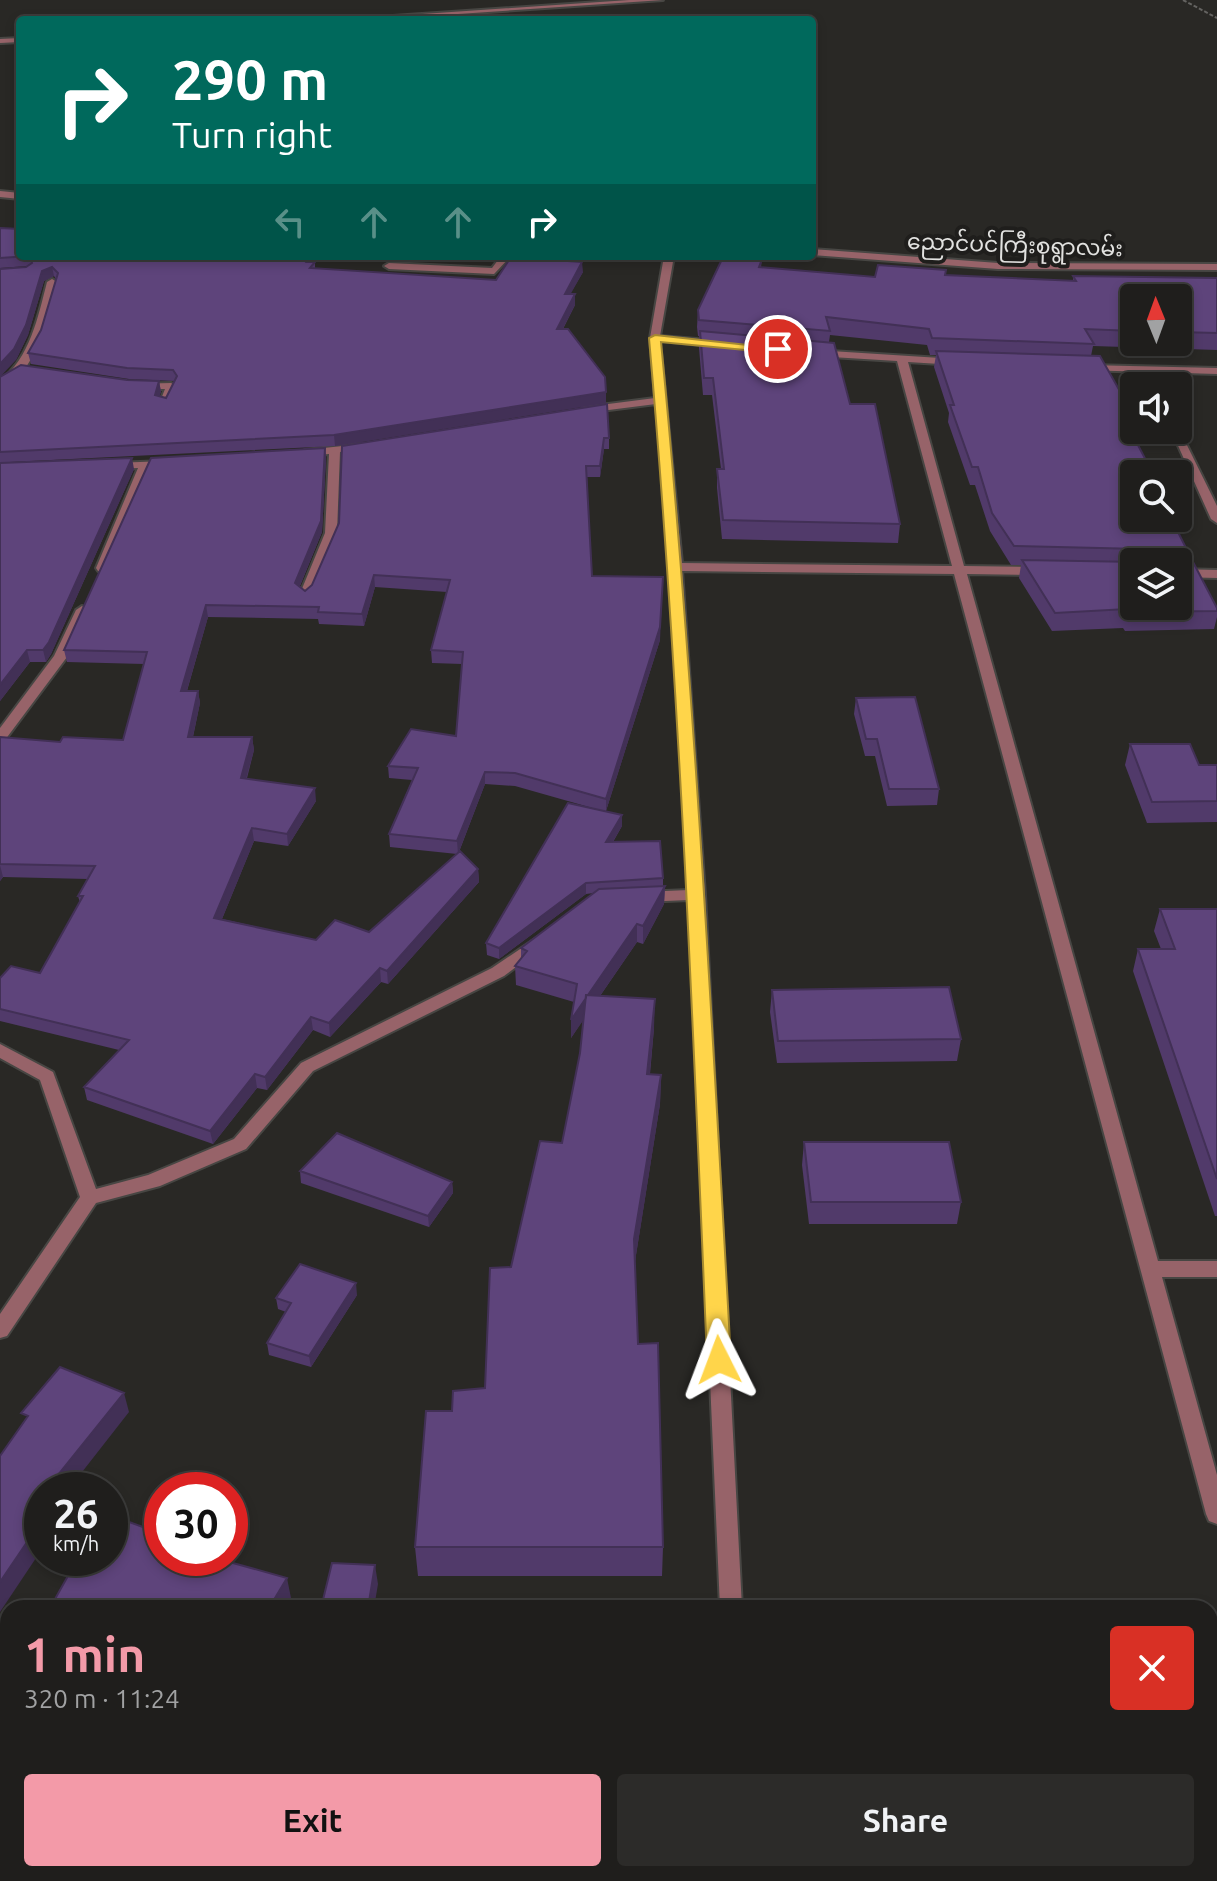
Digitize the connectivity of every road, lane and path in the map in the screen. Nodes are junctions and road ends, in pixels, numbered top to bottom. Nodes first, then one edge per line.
1 (660, 0) edge
2 (1183, 0) edge
3 (402, 16) edge
4 (1217, 18) edge
5 (816, 252) edge
6 (503, 260) edge
7 (668, 260) edge
8 (389, 266) dead end
9 (1217, 267) edge
10 (52, 282) edge
11 (655, 338) junction
12 (732, 345) edge
13 (809, 352) edge
14 (902, 360) junction
15 (963, 363) edge
16 (1071, 367) edge
17 (18, 368) junction
18 (33, 371) edge
19 (1149, 371) joint
20 (1217, 371) edge
21 (129, 385) edge
22 (0, 386) edge
23 (661, 400) junction
24 (164, 404) edge
25 (569, 412) edge
26 (382, 444) edge
27 (1182, 444) edge
28 (335, 452) junction
29 (294, 454) edge
30 (176, 463) edge
31 (96, 466) edge
32 (145, 466) junction
33 (1217, 519) edge
34 (676, 567) junction
35 (959, 570) junction
36 (1054, 572) edge
37 (1192, 573) edge
38 (1217, 574) edge
39 (305, 596) edge
40 (0, 737) edge
41 (697, 895) junction
42 (623, 898) edge
43 (558, 927) edge
44 (0, 1050) edge
45 (90, 1198) junction
46 (1150, 1269) junction
47 (1217, 1269) edge
48 (0, 1330) edge
49 (1217, 1514) edge
50 (731, 1600) edge

1 - 3 street
2 - 4 path
5 - 9 street, ညောင်ပင်ကြီးစုရွာလမ်း
6 - 8 street
7 - 11 street
10 - 17 street
11 - 12 street
11 - 23 street
13 - 14 street
14 - 15 street
14 - 35 street
16 - 19 street
17 - 18 street
17 - 22 street
19 - 20 street
21 - 24 street
23 - 25 street
23 - 34 street
26 - 28 street
27 - 33 street
28 - 29 street
28 - 39 street
30 - 32 street
31 - 32 street
32 - 40 street
34 - 35 street
34 - 41 street
35 - 36 street
35 - 46 street
37 - 38 street
41 - 42 street
41 - 50 street
43 - 45 street
44 - 45 street
45 - 48 street
46 - 47 street
46 - 49 street

